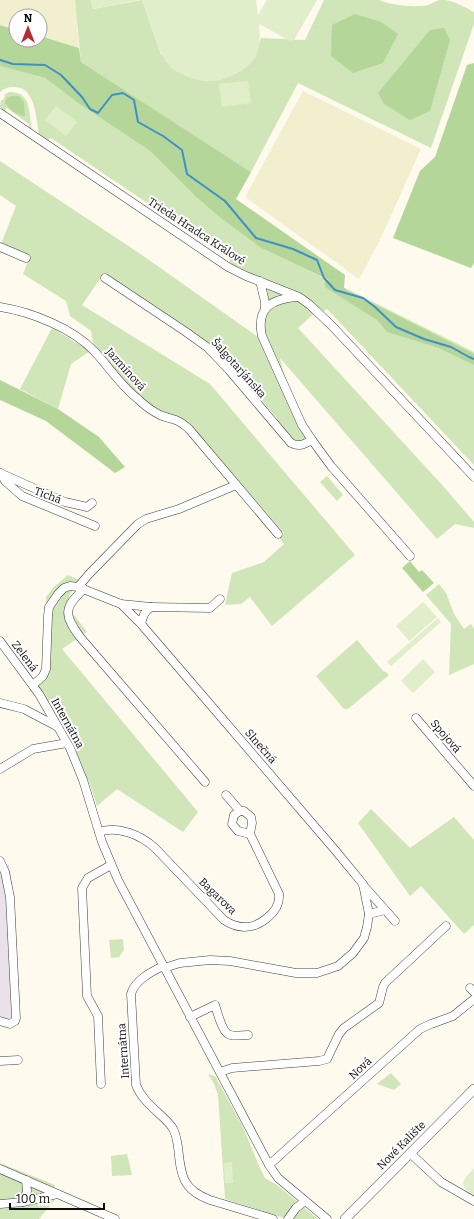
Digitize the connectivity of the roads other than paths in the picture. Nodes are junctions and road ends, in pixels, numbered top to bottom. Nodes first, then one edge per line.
1 (0, 113) edge
2 (0, 247) edge
3 (26, 258) dead end
4 (104, 278) dead end
5 (260, 281) junction
6 (298, 297) junction
7 (0, 307) edge
8 (265, 309) junction
9 (312, 440) junction
10 (1, 473) edge
11 (474, 477) edge
12 (236, 485) junction
13 (92, 503) dead end
14 (96, 526) dead end
15 (278, 534) dead end
16 (410, 556) dead end
17 (81, 588) junction
18 (220, 599) dead end
19 (121, 604) junction
20 (151, 607) junction
21 (141, 624) junction
22 (0, 641) edge
23 (33, 685) junction
24 (0, 703) edge
25 (416, 718) dead end
26 (59, 728) junction
27 (67, 743) junction
28 (0, 769) edge
29 (205, 782) dead end
30 (474, 786) edge
31 (226, 795) dead end
32 (240, 810) junction
33 (99, 832) junction
34 (250, 834) junction
35 (0, 861) edge
36 (112, 865) junction
37 (363, 884) junction
38 (385, 910) junction
39 (369, 914) junction
40 (395, 921) dead end
41 (446, 926) dead end
42 (164, 967) junction
43 (474, 999) edge
44 (190, 1017) junction
45 (0, 1021) edge
46 (248, 1034) dead end
47 (18, 1060) dead end
48 (0, 1061) edge
49 (220, 1072) junction
50 (101, 1084) dead end
51 (474, 1089) edge
52 (410, 1153) junction
53 (269, 1165) junction
54 (0, 1169) edge
55 (26, 1180) junction
56 (57, 1194) junction
57 (305, 1201) junction
58 (474, 1201) edge
59 (23, 1202) junction
60 (0, 1204) edge
61 (115, 1219) edge
62 (273, 1219) edge
63 (288, 1219) edge
64 (327, 1219) edge
65 (345, 1219) edge

1 - 5 street, Trieda Hradca Králové
2 - 3 street
4 - 9 street, Šalgotarjánska
5 - 6 street, Trieda Hradca Králové
5 - 8 street, Šalgotarjánska
6 - 8 street
6 - 11 street, Trieda Hradca Králové
7 - 12 street, Jazmínová
8 - 9 street, Šalgotarjánska
9 - 16 street, Šalgotarjánska
10 - 13 street, Tichá
10 - 14 street, Tichá
12 - 15 street, Jazmínová
12 - 17 street
17 - 19 street, Slnečná
17 - 23 street
17 - 29 street
18 - 20 street, Slnečná
19 - 20 street, Slnečná
19 - 21 street, Slnečná
20 - 21 street
21 - 37 street, Slnečná
22 - 23 street, Zelená
23 - 26 street, Internátna
24 - 26 street
25 - 30 street, Spojová
26 - 27 street, Internátna
27 - 28 street
27 - 33 street, Internátna
31 - 32 street, Bagarova
32 - 34 street, Bagarova
32 - 34 street
33 - 34 street, Bagarova
33 - 36 street, Internátna
35 - 45 street
36 - 42 street, Internátna
36 - 50 street, Internátna
37 - 38 street, Slnečná
37 - 39 street, Slnečná
38 - 39 street
38 - 40 street, Slnečná
39 - 42 street, Slnečná
41 - 49 street
42 - 44 street, Internátna
42 - 62 street, Internátna
43 - 53 street, Nová
44 - 46 street
44 - 49 street, Internátna
47 - 48 street
49 - 53 street, Internátna
51 - 52 street, Nové Kalište
52 - 58 street
52 - 65 street, Nové Kalište
53 - 57 street, Internátna
54 - 55 street
55 - 56 street
55 - 59 street
56 - 59 street
56 - 61 street
57 - 63 street
57 - 64 street, Internátna
59 - 60 street

